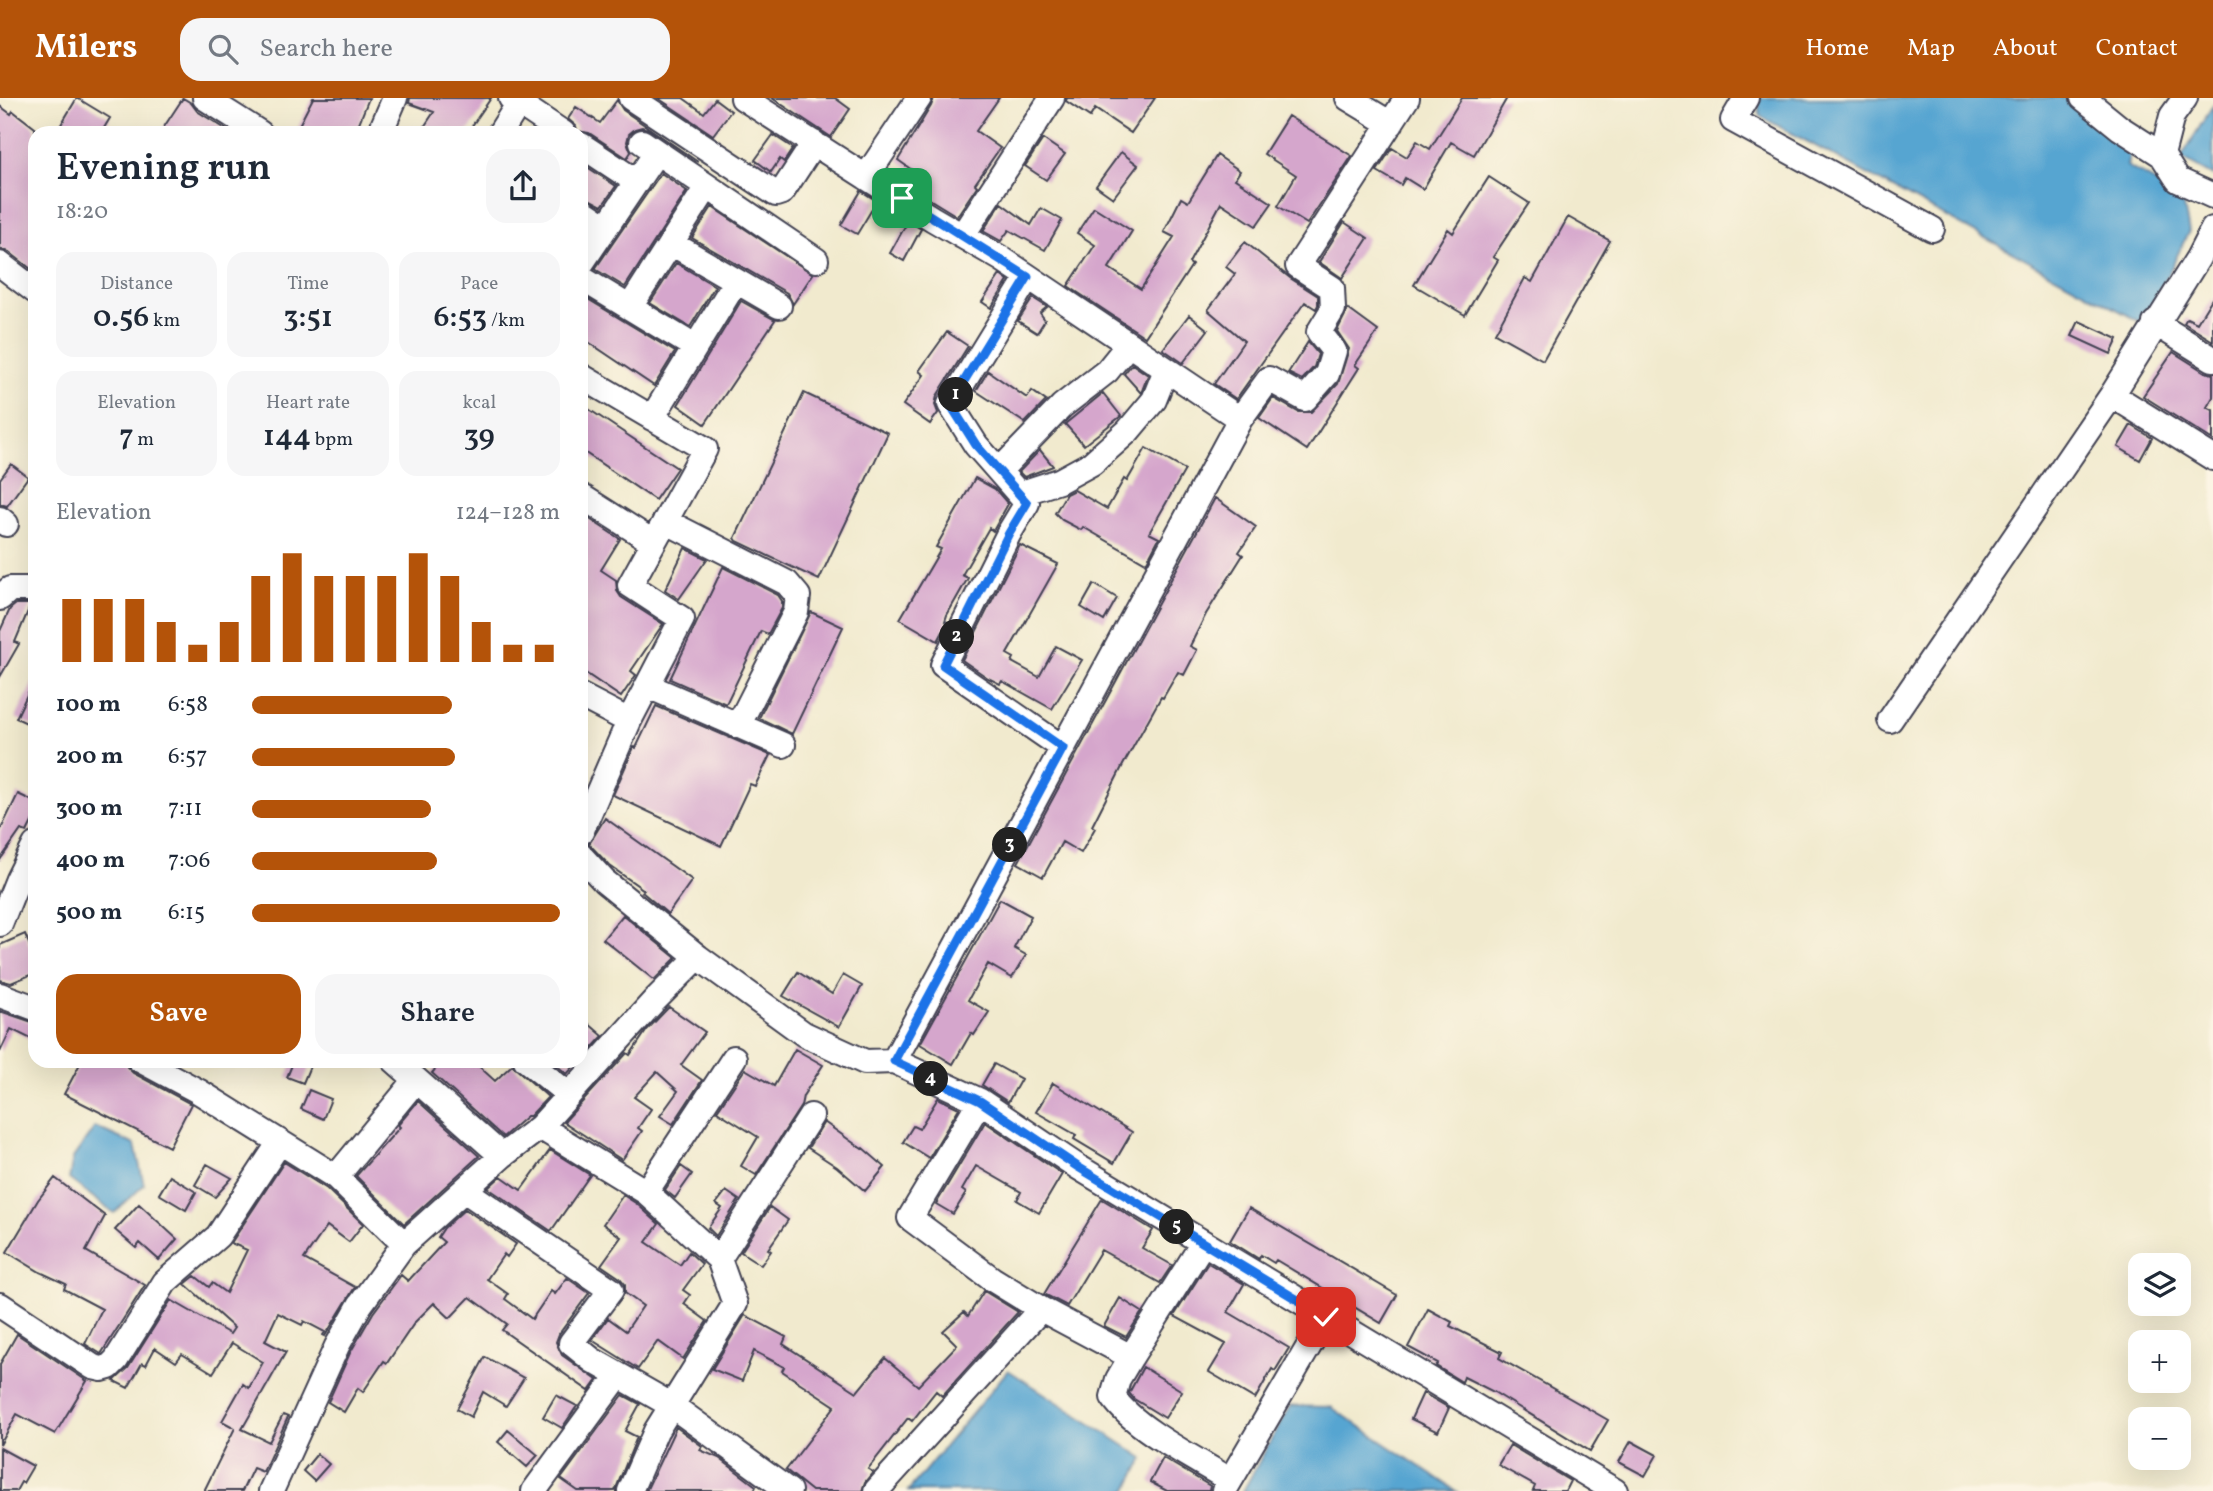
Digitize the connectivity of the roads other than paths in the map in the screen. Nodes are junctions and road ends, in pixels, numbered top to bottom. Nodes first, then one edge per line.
1 (396, 98) edge
2 (631, 98) edge
3 (743, 98) edge
4 (919, 98) edge
5 (1052, 98) edge
6 (1348, 98) edge
7 (1407, 98) edge
8 (2083, 98) edge
9 (2185, 98) edge
10 (210, 99) edge
11 (1743, 99) edge
12 (515, 101) edge
13 (1391, 124) junction
14 (250, 126) edge
15 (383, 126) edge
16 (503, 126) edge
17 (552, 126) edge
18 (814, 143) junction
19 (588, 150) edge
20 (2162, 155) junction
21 (866, 177) junction
22 (637, 182) junction
23 (707, 187) junction
24 (2213, 195) edge
25 (588, 215) edge
26 (606, 227) junction
27 (1932, 229) dead end
28 (2213, 229) edge
29 (962, 236) junction
30 (671, 243) junction
31 (588, 254) edge
32 (816, 260) dead end
33 (2205, 262) edge
34 (0, 264) edge
35 (1028, 277) junction
36 (736, 281) junction
37 (588, 282) edge
38 (28, 286) edge
39 (779, 306) dead end
40 (630, 307) junction
41 (2155, 323) junction
42 (1128, 345) junction
43 (695, 347) junction
44 (2213, 359) edge
45 (1166, 370) junction
46 (588, 380) edge
47 (2112, 395) junction
48 (652, 418) junction
49 (1240, 419) junction
50 (2213, 458) edge
51 (999, 471) junction
52 (1019, 494) junction
53 (588, 499) edge
54 (659, 531) junction
55 (28, 589) edge
56 (0, 598) edge
57 (648, 686) junction
58 (588, 700) edge
59 (1890, 720) dead end
60 (629, 721) junction
61 (738, 726) junction
62 (783, 745) dead end
63 (1063, 748) junction
64 (588, 816) edge
65 (28, 859) edge
66 (588, 864) edge
67 (0, 924) edge
68 (698, 957) junction
69 (0, 995) edge
70 (28, 1006) edge
71 (734, 1058) dead end
72 (894, 1061) junction
73 (155, 1068) edge
74 (403, 1068) edge
75 (536, 1068) edge
76 (416, 1080) junction
77 (568, 1094) junction
78 (980, 1101) junction
79 (811, 1116) dead end
80 (540, 1127) junction
81 (280, 1142) junction
82 (502, 1156) junction
83 (336, 1177) junction
84 (464, 1190) junction
85 (646, 1192) junction
86 (1203, 1243) junction
87 (404, 1244) junction
88 (719, 1259) junction
89 (0, 1305) edge
90 (1041, 1309) junction
91 (1326, 1317) junction
92 (1131, 1357) junction
93 (618, 1376) junction
94 (671, 1405) junction
95 (1227, 1486) edge
96 (780, 1488) edge
97 (271, 1491) edge
98 (534, 1491) edge
99 (630, 1491) edge
100 (876, 1491) edge
101 (1615, 1491) edge

1 - 15 street
2 - 18 street
3 - 18 street
4 - 21 street
5 - 29 street
6 - 13 street
7 - 13 street
8 - 20 street
9 - 20 street
10 - 14 street
11 - 27 street
12 - 16 street
12 - 17 street
13 - 49 street
18 - 21 street
19 - 22 street
20 - 24 street
21 - 29 street
22 - 23 street
22 - 26 street
23 - 30 street
23 - 32 street
25 - 26 street
26 - 31 street
28 - 33 street
29 - 35 street
30 - 36 street
30 - 40 street
33 - 41 street
34 - 38 street
35 - 42 street
35 - 51 street
36 - 39 street
36 - 43 street
37 - 40 street
40 - 43 street
41 - 44 street
41 - 47 street
42 - 45 street
42 - 51 street
43 - 48 street
45 - 49 street
45 - 52 street
46 - 48 street
47 - 50 street
47 - 59 street
48 - 54 street
49 - 63 street
51 - 52 street
52 - 63 street
53 - 54 street
54 - 57 street
54 - 61 street
55 - 56 street
57 - 60 street
57 - 61 street
58 - 60 street
60 - 64 street
61 - 62 street
63 - 72 street
65 - 67 street
66 - 68 street
68 - 72 street
68 - 77 street
69 - 70 street
71 - 85 street
72 - 78 street
73 - 81 street
74 - 76 street
75 - 77 street
76 - 82 street
76 - 83 street
77 - 80 street
78 - 86 street
78 - 90 street
79 - 88 street
80 - 82 street
80 - 85 street
81 - 83 street
81 - 89 street
82 - 84 street
83 - 87 street
84 - 87 street
84 - 93 street
85 - 88 street
86 - 91 street
86 - 92 street
87 - 97 street
88 - 94 street
90 - 92 street
90 - 100 street
91 - 95 street
91 - 101 street
92 - 95 street
93 - 94 street
93 - 98 street
94 - 96 street
94 - 99 street

